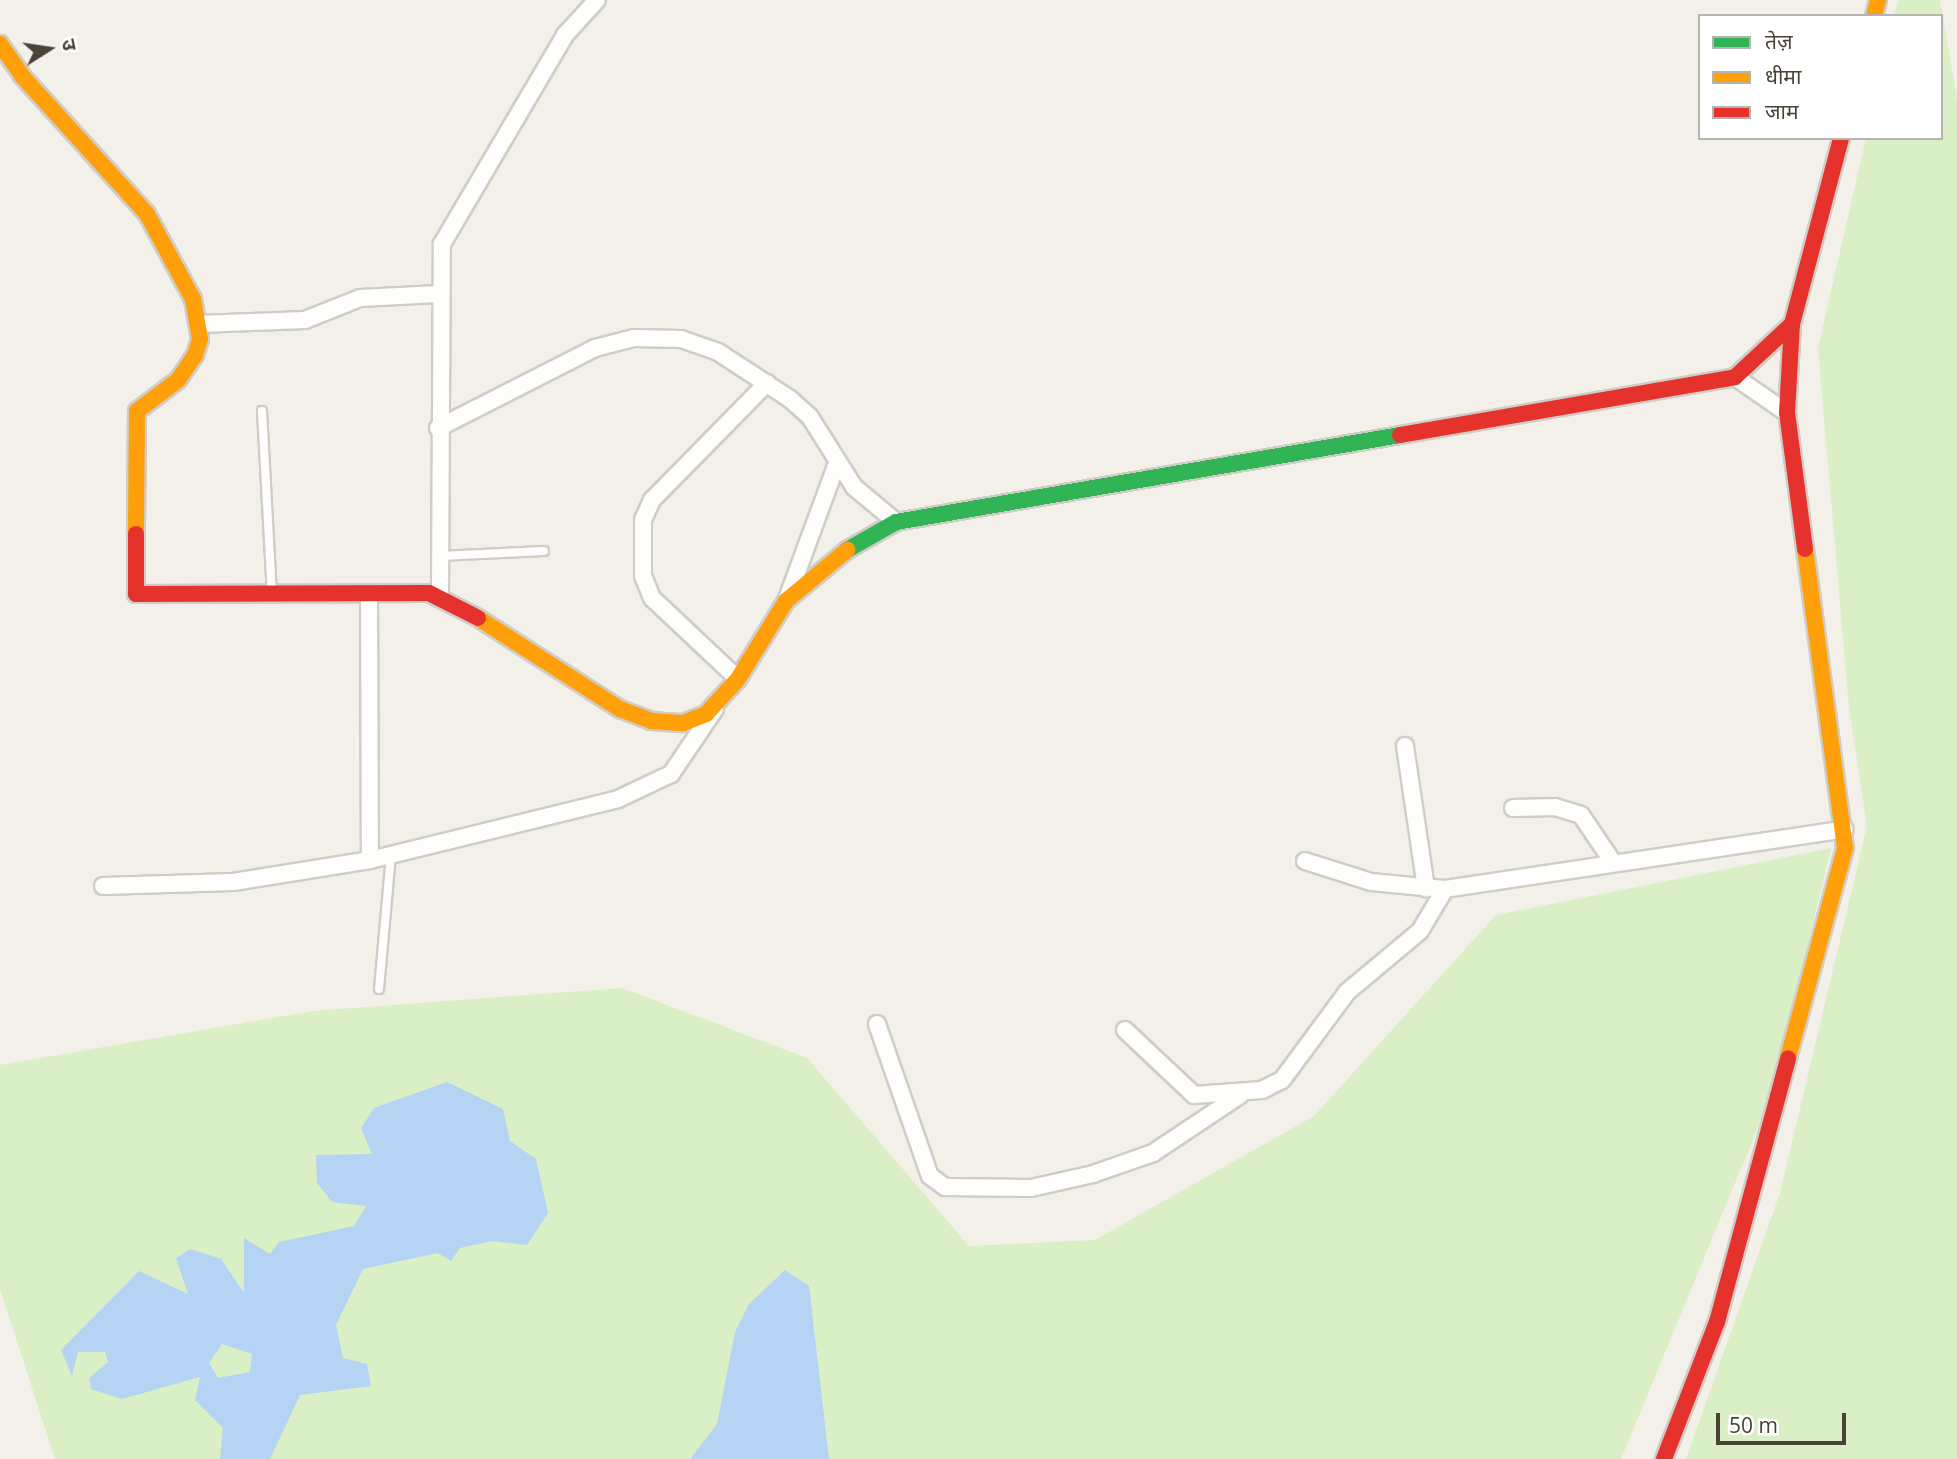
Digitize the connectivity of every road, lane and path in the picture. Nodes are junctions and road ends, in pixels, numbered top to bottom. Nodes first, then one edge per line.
1 (597, 0) edge
2 (0, 44) edge
3 (1840, 140) edge
4 (438, 293) junction
5 (199, 324) junction
6 (1793, 324) junction
7 (1735, 377) junction
8 (766, 383) junction
9 (262, 411) dead end
10 (1787, 413) junction
11 (438, 428) junction
12 (836, 466) junction
13 (895, 522) junction
14 (544, 551) dead end
15 (439, 556) junction
16 (369, 596) junction
17 (440, 596) junction
18 (272, 597) junction
19 (786, 601) junction
20 (738, 679) junction
21 (718, 703) junction
22 (1405, 746) dead end
23 (1513, 808) dead end
24 (1845, 829) junction
25 (391, 855) junction
26 (370, 860) junction
27 (1305, 861) dead end
28 (1613, 862) junction
29 (103, 886) dead end
30 (1426, 888) junction
31 (1445, 888) junction
32 (379, 989) dead end
33 (877, 1024) dead end
34 (1125, 1030) dead end
35 (1244, 1093) junction
36 (1664, 1459) edge

1 - 4 street
2 - 5 street
3 - 6 street
4 - 5 street
4 - 11 street
5 - 18 street
6 - 7 street
6 - 10 street
7 - 10 street
7 - 13 street
8 - 11 street
8 - 12 street
8 - 20 street
9 - 18 lane
10 - 24 street
11 - 15 street
12 - 13 street
12 - 19 street
13 - 19 street
14 - 15 lane
15 - 17 street
16 - 17 street
16 - 18 street
16 - 26 street
17 - 21 street
19 - 20 street
20 - 21 street
21 - 25 street
22 - 30 street
23 - 28 street
24 - 28 street
24 - 36 street
25 - 26 street
25 - 32 lane
26 - 29 street
27 - 30 street
28 - 31 street
30 - 31 street
31 - 35 street
33 - 35 street
34 - 35 street

